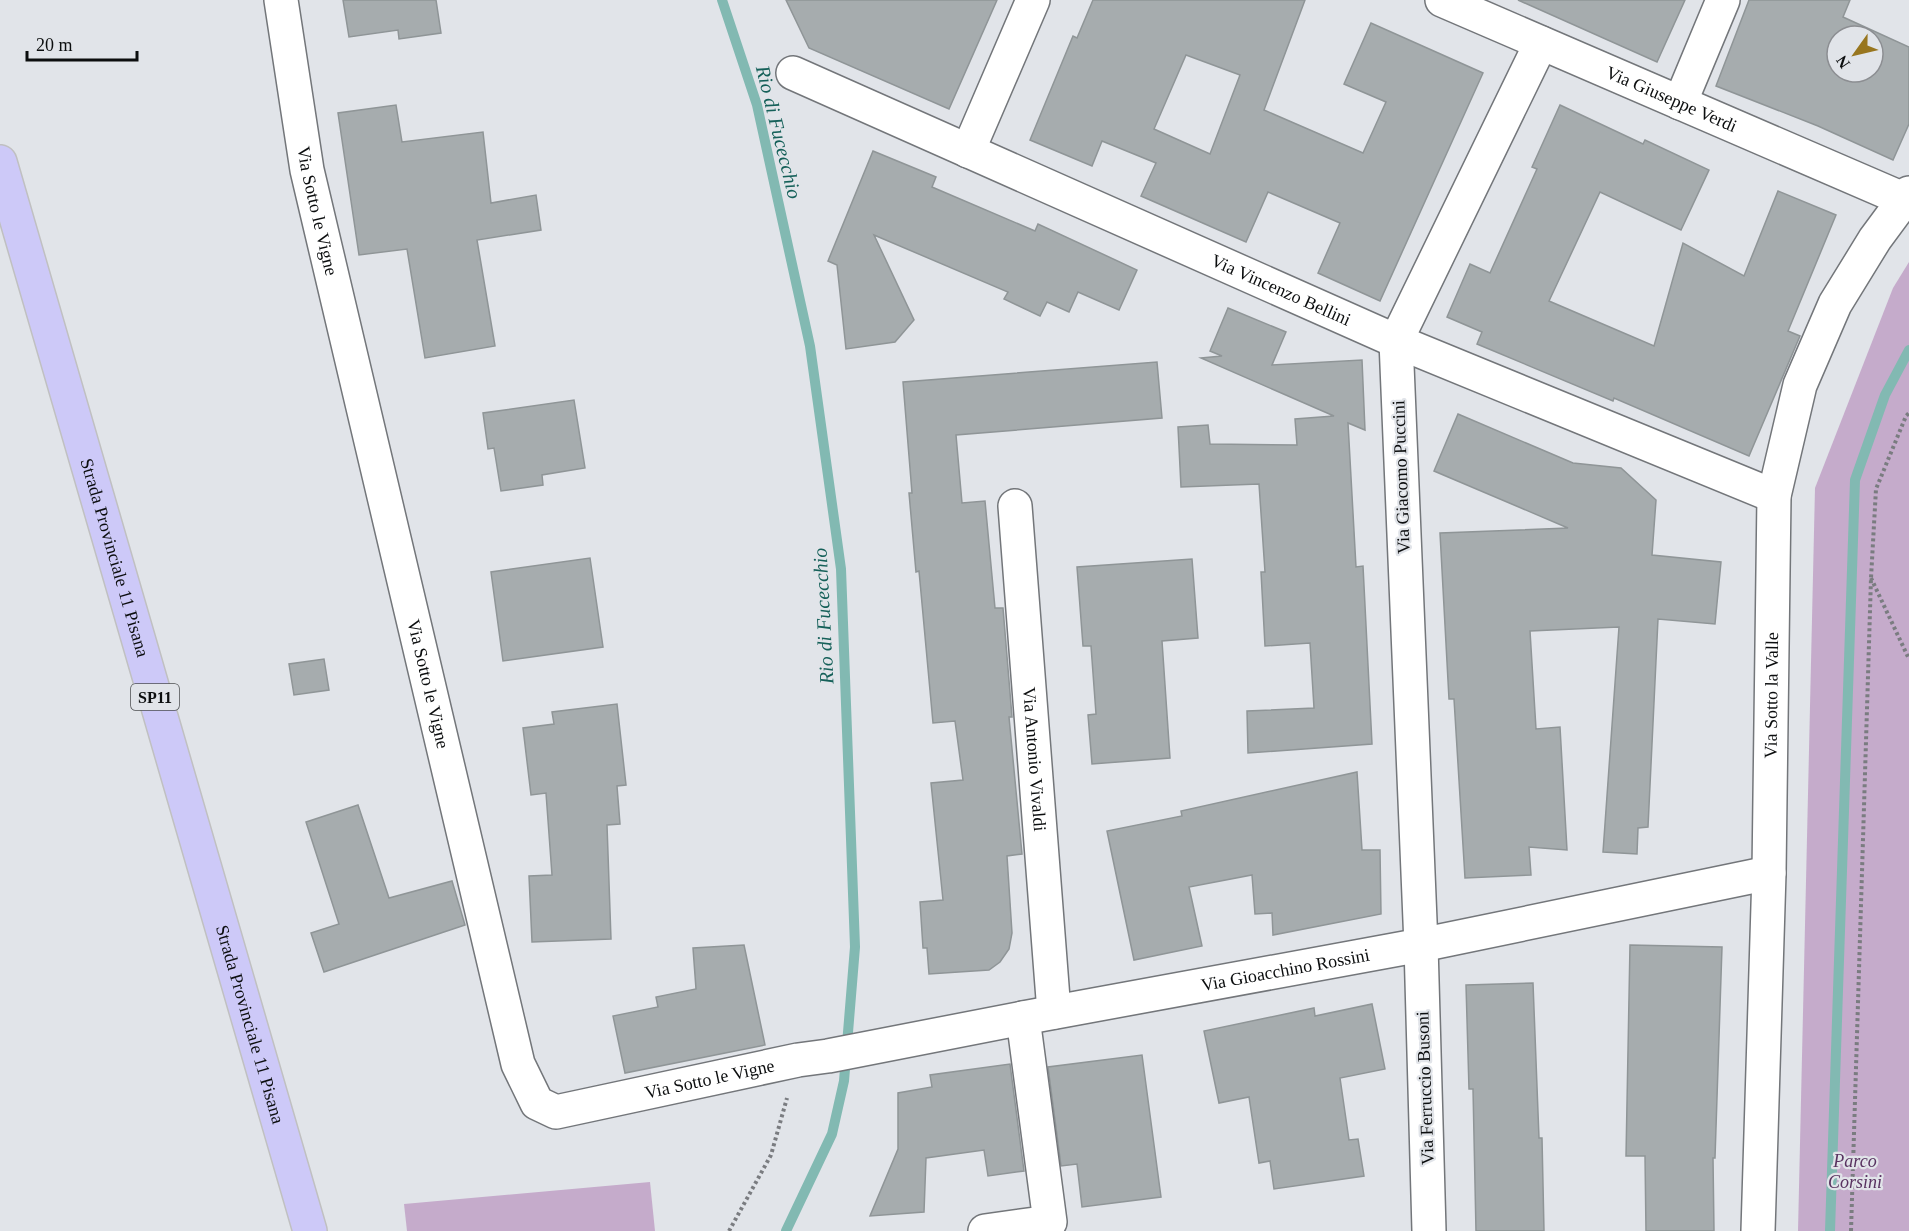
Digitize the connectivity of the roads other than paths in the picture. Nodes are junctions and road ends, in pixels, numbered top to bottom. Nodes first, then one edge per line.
1 (282, 0) edge
2 (1033, 0) edge
3 (1442, 0) edge
4 (1723, 0) edge
5 (1541, 43) junction
6 (793, 73) dead end
7 (1680, 103) junction
8 (968, 151) junction
9 (0, 162) edge
10 (1906, 196) edge
11 (1396, 341) junction
12 (1774, 496) junction
13 (1016, 506) dead end
14 (1769, 873) junction
15 (1421, 945) junction
16 (1039, 1015) junction
17 (813, 1058) joint
18 (1035, 1228) edge
19 (310, 1231) edge
20 (985, 1231) edge
21 (1429, 1231) edge
22 (1758, 1231) edge

1 - 17 street, Via Sotto le Vigne
2 - 8 street
3 - 5 street, Via Giuseppe Verdi
4 - 7 street
5 - 7 street, Via Giuseppe Verdi
5 - 11 street, Via Giacomo Puccini
6 - 8 street, Via Vincenzo Bellini
7 - 10 street, Via Giuseppe Verdi
8 - 11 street, Via Vincenzo Bellini
9 - 19 main road, Strada Provinciale 11 Pisana / SP11
10 - 12 street, Via Sotto la Valle
11 - 12 street, Via Vincenzo Bellini
11 - 15 street, Via Giacomo Puccini
12 - 14 street, Via Sotto la Valle
13 - 16 street, Via Antonio Vivaldi
14 - 15 street, Via Gioacchino Rossini
14 - 22 street, Via Sotto la Valle
15 - 16 street, Via Gioacchino Rossini
15 - 21 street, Via Ferruccio Busoni
16 - 17 street, Via Gioacchino Rossini
16 - 18 street, Via Antonio Vivaldi
18 - 20 street

